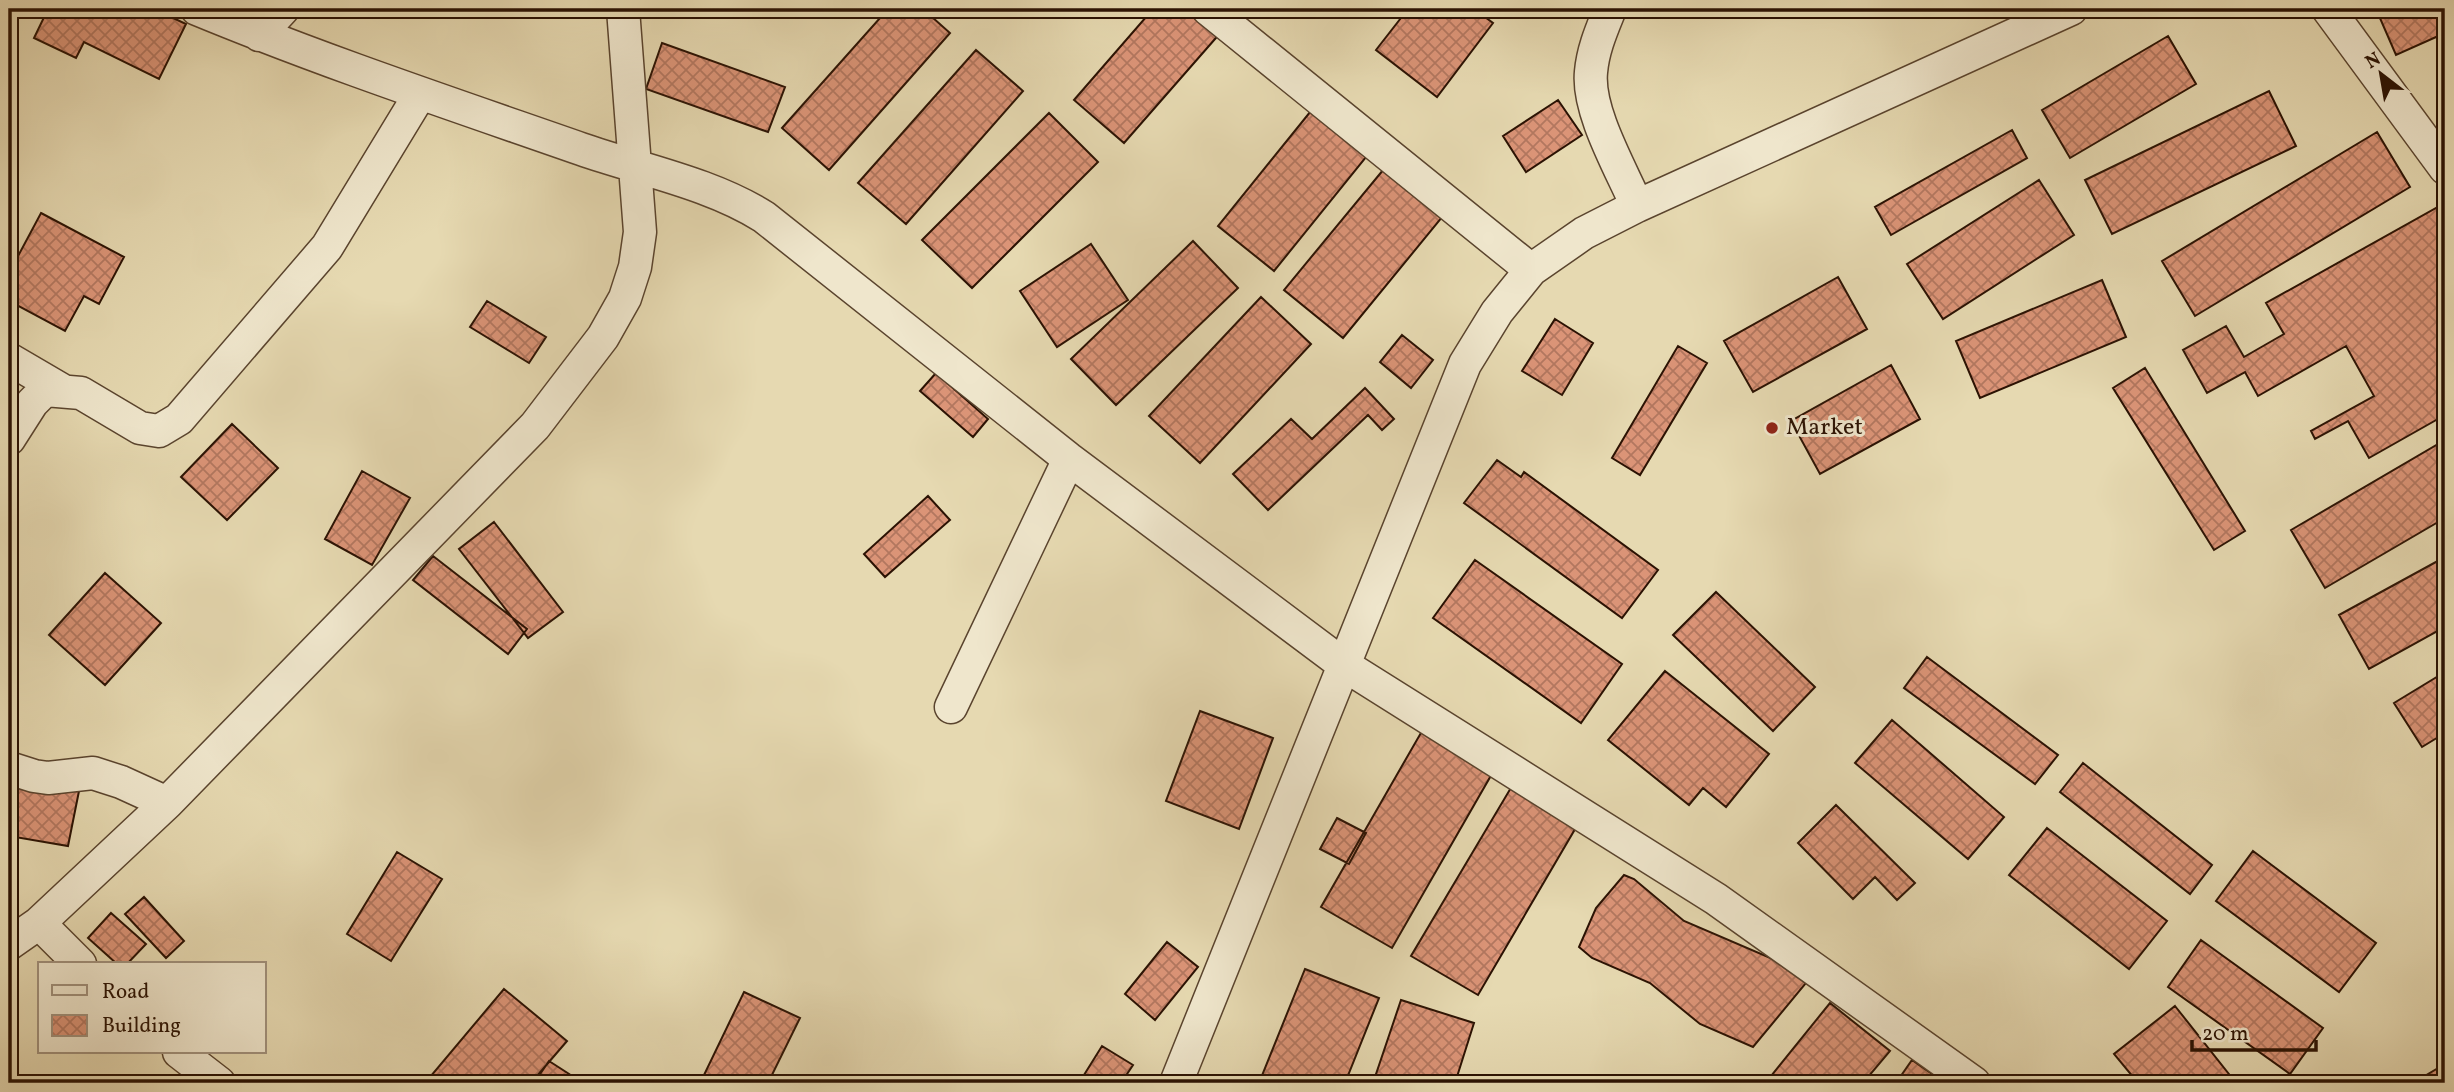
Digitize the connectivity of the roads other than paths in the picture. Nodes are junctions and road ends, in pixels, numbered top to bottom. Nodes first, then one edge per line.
1 (197, 9) edge
2 (282, 9) edge
3 (623, 9) edge
4 (1208, 9) edge
5 (1610, 9) edge
6 (2071, 9) edge
7 (2328, 9) edge
8 (259, 34) junction
9 (420, 93) junction
10 (634, 167) junction
11 (2445, 168) edge
12 (1637, 206) junction
13 (1531, 270) junction
14 (9, 359) edge
15 (62, 390) junction
16 (9, 439) edge
17 (1069, 459) junction
18 (1344, 665) junction
19 (951, 707) dead end
20 (9, 768) edge
21 (167, 803) junction
22 (39, 923) junction
23 (9, 944) edge
24 (78, 962) edge
25 (182, 1054) edge
26 (219, 1083) edge
27 (1176, 1083) edge
28 (1974, 1083) edge

1 - 8 street
2 - 8 street
3 - 10 street
4 - 13 street
5 - 12 street
6 - 12 street
7 - 11 street
8 - 9 street
9 - 10 street
9 - 15 street
10 - 17 street
10 - 21 street
12 - 13 street
13 - 18 street
14 - 15 street
15 - 16 street
17 - 18 street
17 - 19 street
18 - 27 street
18 - 28 street
20 - 21 street
21 - 22 street
22 - 23 street
22 - 24 street
25 - 26 street

